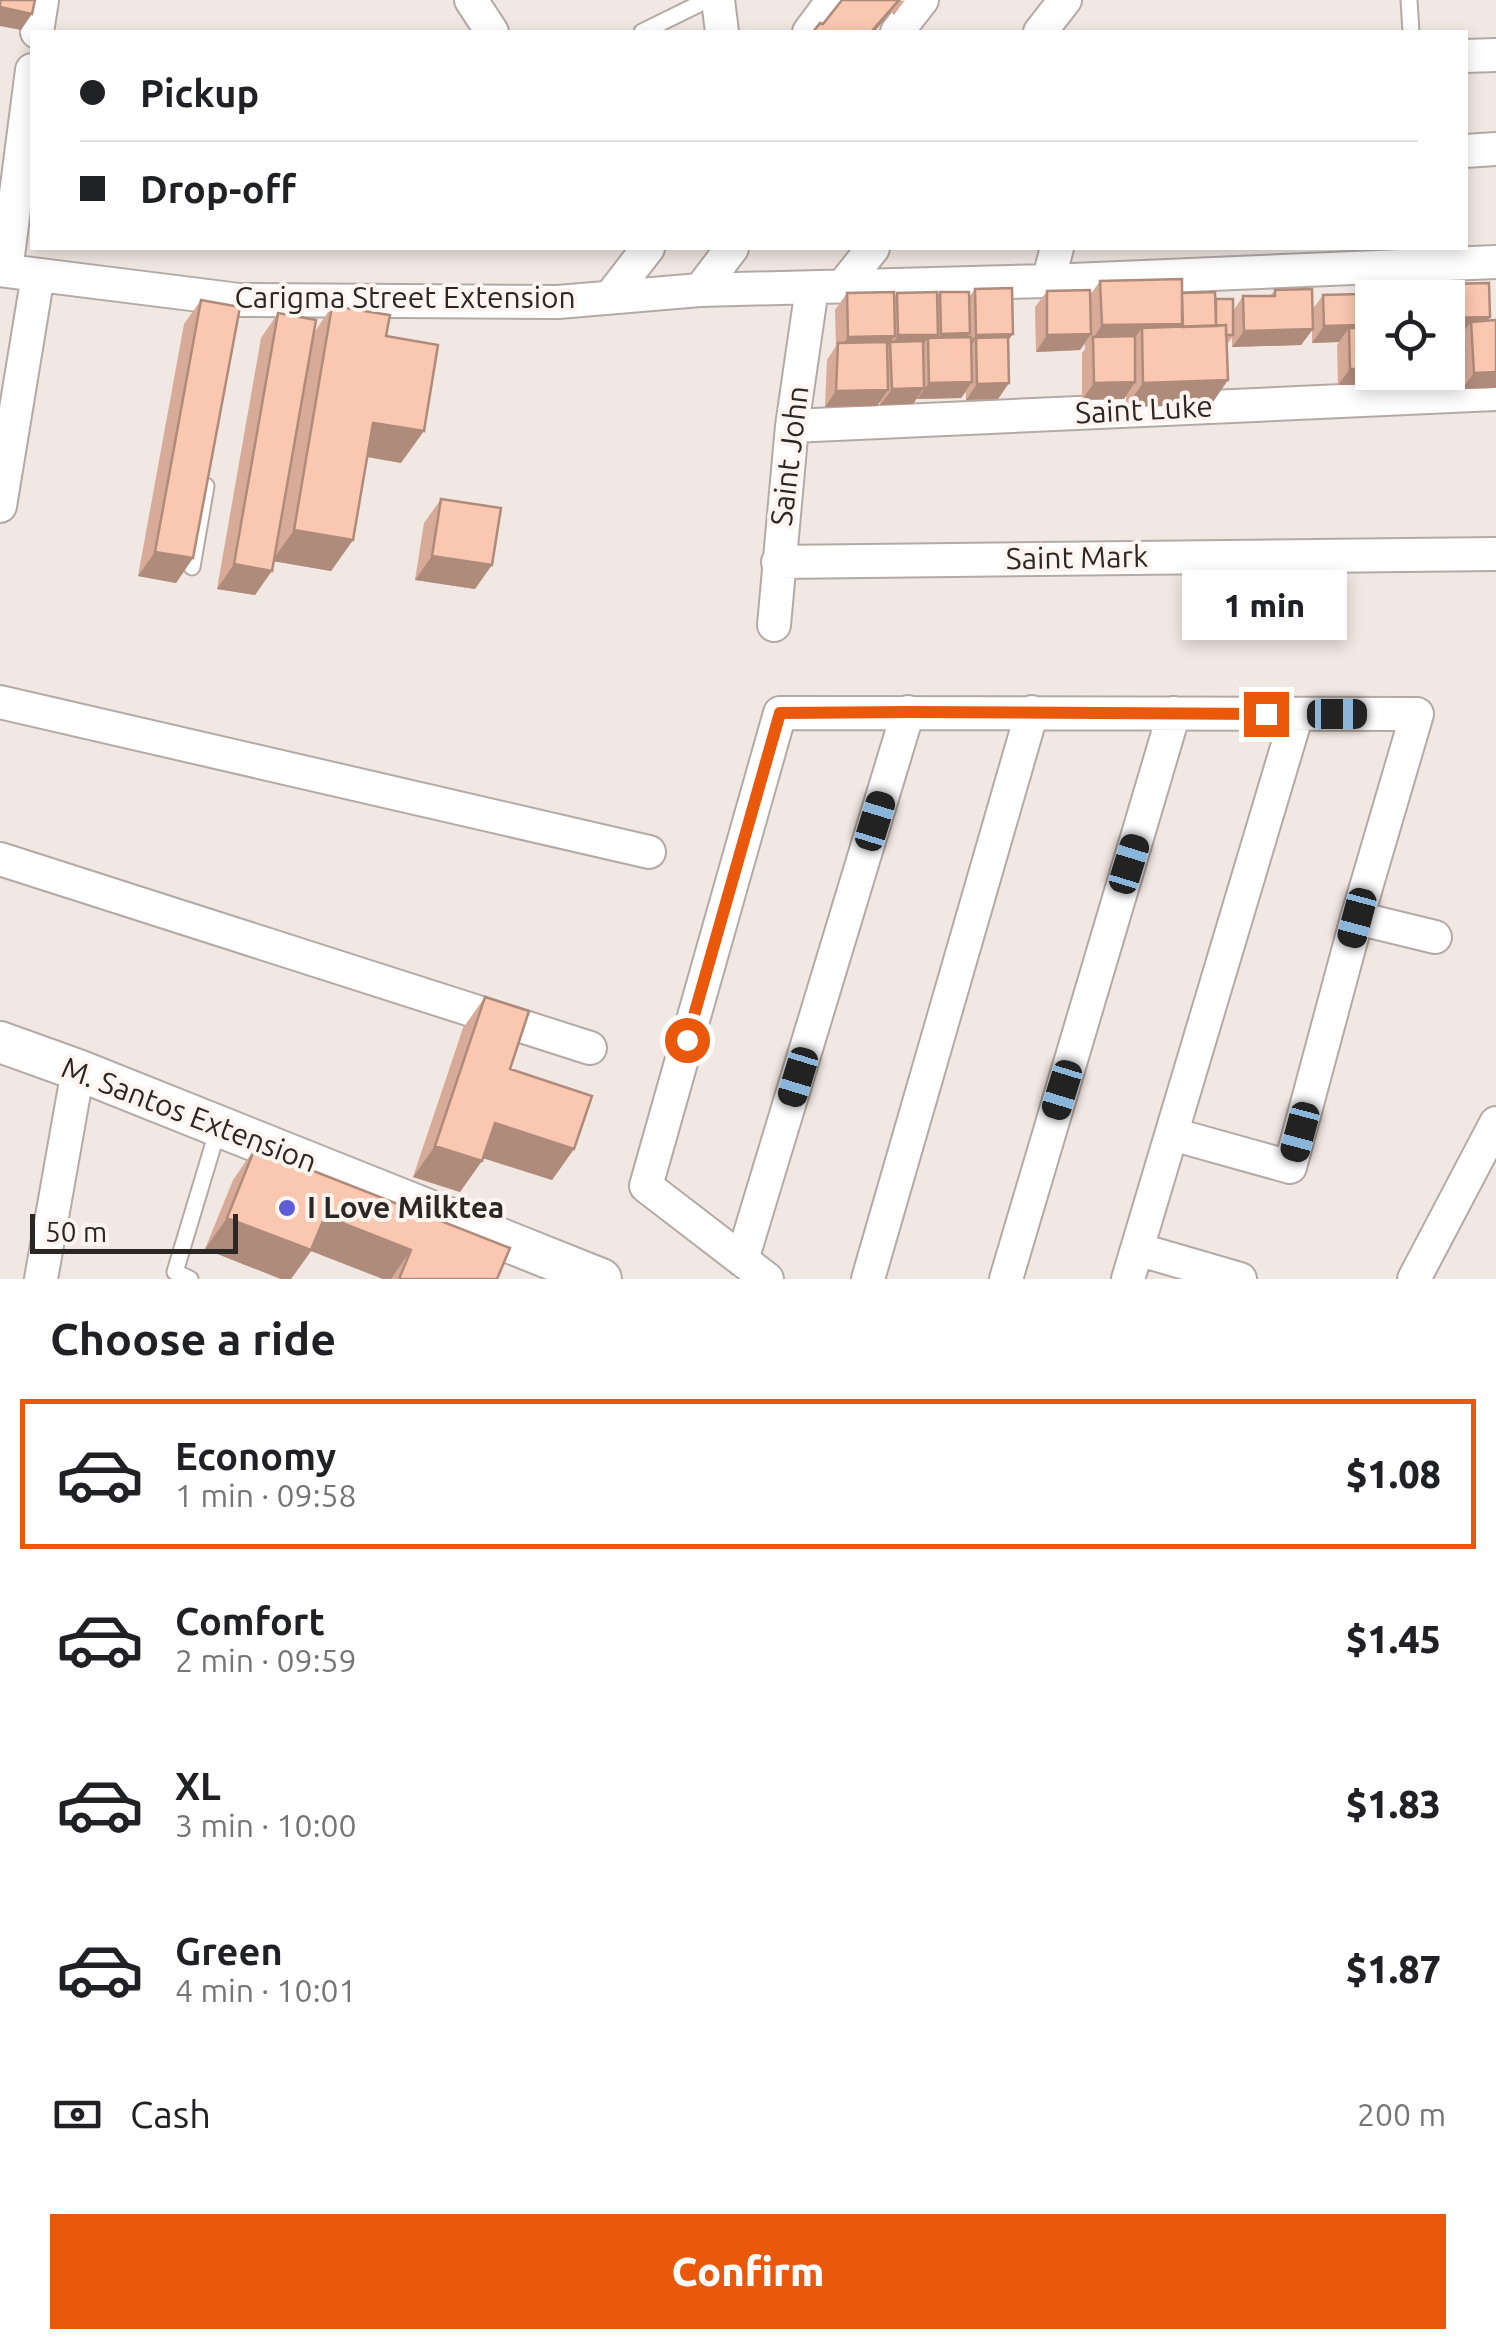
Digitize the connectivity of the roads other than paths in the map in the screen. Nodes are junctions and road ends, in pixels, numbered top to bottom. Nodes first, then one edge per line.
1 (42, 0) edge
2 (472, 0) edge
3 (707, 0) edge
4 (718, 0) edge
5 (833, 0) edge
6 (922, 0) edge
7 (1065, 0) edge
8 (1409, 0) edge
9 (37, 30) edge
10 (491, 30) edge
11 (646, 30) edge
12 (722, 30) edge
13 (810, 30) edge
14 (899, 30) edge
15 (1042, 30) edge
16 (1411, 30) edge
17 (1496, 55) edge
18 (1468, 56) edge
19 (30, 94) edge
20 (1496, 150) edge
21 (1468, 151) edge
22 (646, 250) edge
23 (730, 250) edge
24 (871, 250) edge
25 (1056, 250) edge
26 (1496, 262) edge
27 (15, 272) edge
28 (1048, 281) junction
29 (827, 288) junction
30 (700, 290) junction
31 (612, 296) junction
32 (1496, 394) edge
33 (792, 426) junction
34 (209, 471) edge
35 (0, 506) edge
36 (1496, 554) edge
37 (778, 562) junction
38 (192, 566) edge
39 (774, 625) dead end
40 (0, 702) edge
41 (908, 712) junction
42 (1032, 712) junction
43 (1174, 714) junction
44 (1297, 714) junction
45 (650, 852) dead end
46 (0, 858) edge
47 (1357, 918) junction
48 (1434, 937) dead end
49 (0, 1042) edge
50 (590, 1048) dead end
51 (78, 1070) junction
52 (1496, 1123) edge
53 (219, 1126) junction
54 (1172, 1134) junction
55 (1132, 1264) edge
56 (755, 1269) edge
57 (41, 1279) edge
58 (190, 1279) edge
59 (601, 1279) edge
60 (868, 1279) edge
61 (1006, 1279) edge
62 (1240, 1279) edge
63 (1414, 1279) edge

1 - 9 street
2 - 10 street
3 - 11 lane
4 - 12 street
5 - 13 street
6 - 14 street
7 - 15 street
8 - 16 lane
17 - 18 street
19 - 27 street
20 - 21 street
22 - 31 street
23 - 30 street
24 - 29 street
25 - 28 street
26 - 28 street, Carigma Street Extension
27 - 31 street, Carigma Street Extension
27 - 35 street
28 - 29 street, Carigma Street Extension
29 - 30 street, Carigma Street Extension
29 - 33 street, Saint John
30 - 31 street, Carigma Street Extension
32 - 33 street, Saint Luke
33 - 37 street, Saint John
34 - 38 lane
36 - 37 street, Saint Mark
37 - 39 street, Saint John
40 - 45 street
41 - 42 street
41 - 56 street
41 - 56 street
42 - 43 street
42 - 60 street
43 - 44 street
43 - 61 street
44 - 47 street
44 - 54 street
46 - 50 street
47 - 48 street
47 - 54 street
49 - 51 street, M. Santos Extension
51 - 53 street, M. Santos Extension
51 - 57 street
52 - 63 street
53 - 58 lane
53 - 59 street, M. Santos Extension
54 - 55 street
55 - 62 street

